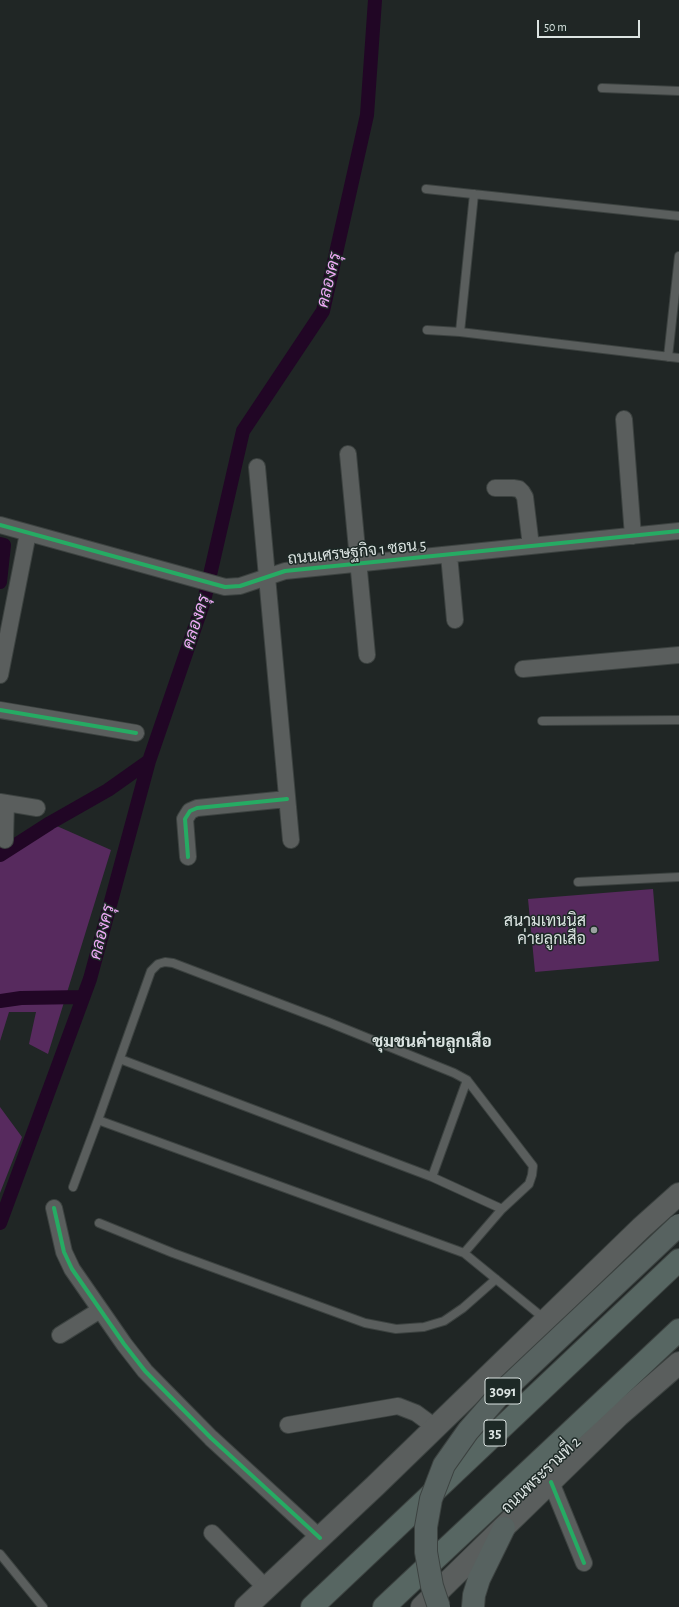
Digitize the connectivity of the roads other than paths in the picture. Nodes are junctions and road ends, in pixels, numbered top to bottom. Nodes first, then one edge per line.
1 (602, 88) dead end
2 (679, 91) edge
3 (426, 189) dead end
4 (474, 194) junction
5 (679, 216) edge
6 (679, 256) edge
7 (427, 330) dead end
8 (460, 332) junction
9 (668, 357) junction
10 (679, 358) edge
11 (624, 419) dead end
12 (348, 454) dead end
13 (256, 467) dead end
14 (495, 488) dead end
15 (0, 525) edge
16 (679, 531) edge
17 (28, 533) junction
18 (633, 536) junction
19 (531, 546) junction
20 (449, 555) junction
21 (359, 564) junction
22 (268, 577) junction
23 (455, 620) dead end
24 (367, 655) dead end
25 (679, 655) edge
26 (524, 669) dead end
27 (0, 675) edge
28 (0, 710) edge
29 (679, 720) edge
30 (542, 721) dead end
31 (136, 733) dead end
32 (287, 799) junction
33 (3, 802) edge
34 (37, 808) dead end
35 (5, 840) dead end
36 (291, 840) dead end
37 (188, 857) dead end
38 (679, 876) edge
39 (578, 882) dead end
40 (120, 1059) junction
41 (467, 1080) junction
42 (98, 1120) junction
43 (432, 1178) junction
44 (73, 1187) dead end
45 (679, 1194) edge
46 (54, 1208) dead end
47 (502, 1209) junction
48 (99, 1223) dead end
49 (679, 1225) edge
50 (464, 1253) junction
51 (679, 1260) edge
52 (496, 1279) junction
53 (100, 1310) junction
54 (546, 1320) junction
55 (679, 1330) edge
56 (60, 1334) dead end
57 (679, 1362) edge
58 (288, 1425) dead end
59 (435, 1427) junction
60 (551, 1482) junction
61 (504, 1528) junction
62 (212, 1533) dead end
63 (320, 1538) junction
64 (0, 1554) edge
65 (584, 1562) dead end
66 (266, 1588) junction
67 (43, 1607) edge
68 (246, 1607) edge
69 (312, 1607) edge
70 (384, 1607) edge
71 (422, 1607) edge
72 (439, 1607) edge
73 (473, 1607) edge

1 - 2 lane
3 - 4 lane
4 - 5 lane
4 - 8 lane
6 - 9 lane
7 - 8 lane
8 - 9 lane
9 - 10 lane
11 - 18 street
12 - 21 street
13 - 22 street
14 - 19 street
15 - 17 street, ถนนเศรษฐกิจ 1 ซอน 5
16 - 18 street, ถนนเศรษฐกิจ 1 ซอน 5
17 - 22 street, ถนนเศรษฐกิจ 1 ซอน 5
17 - 27 street
18 - 19 street, ถนนเศรษฐกิจ 1 ซอน 5
19 - 20 street, ถนนเศรษฐกิจ 1 ซอน 5
20 - 21 street, ถนนเศรษฐกิจ 1 ซอน 5
20 - 23 street
21 - 22 street, ถนนเศรษฐกิจ 1 ซอน 5
21 - 24 street
22 - 32 street
25 - 26 street
28 - 31 street
29 - 30 lane
32 - 36 street
32 - 37 street
33 - 34 street
33 - 35 street
38 - 39 lane
40 - 41 lane
40 - 42 lane
40 - 43 lane
41 - 43 lane
41 - 47 lane
42 - 44 lane
42 - 50 lane
43 - 47 lane
45 - 54 main road
46 - 53 street
47 - 50 lane
48 - 52 lane
49 - 72 main road, 3091, bridge
50 - 52 lane
51 - 69 highway, 35
52 - 54 lane
53 - 56 street
53 - 63 street
54 - 59 main road
55 - 70 highway, ถนนพระรามที่ 2
57 - 60 main road, ถนนพระรามที่ 2
58 - 59 street
59 - 63 main road
60 - 61 main road, ถนนพระรามที่ 2
60 - 65 street
61 - 71 main road, ถนนพระรามที่ 2
61 - 73 main road
62 - 66 street
63 - 66 main road
64 - 67 lane
66 - 68 main road

